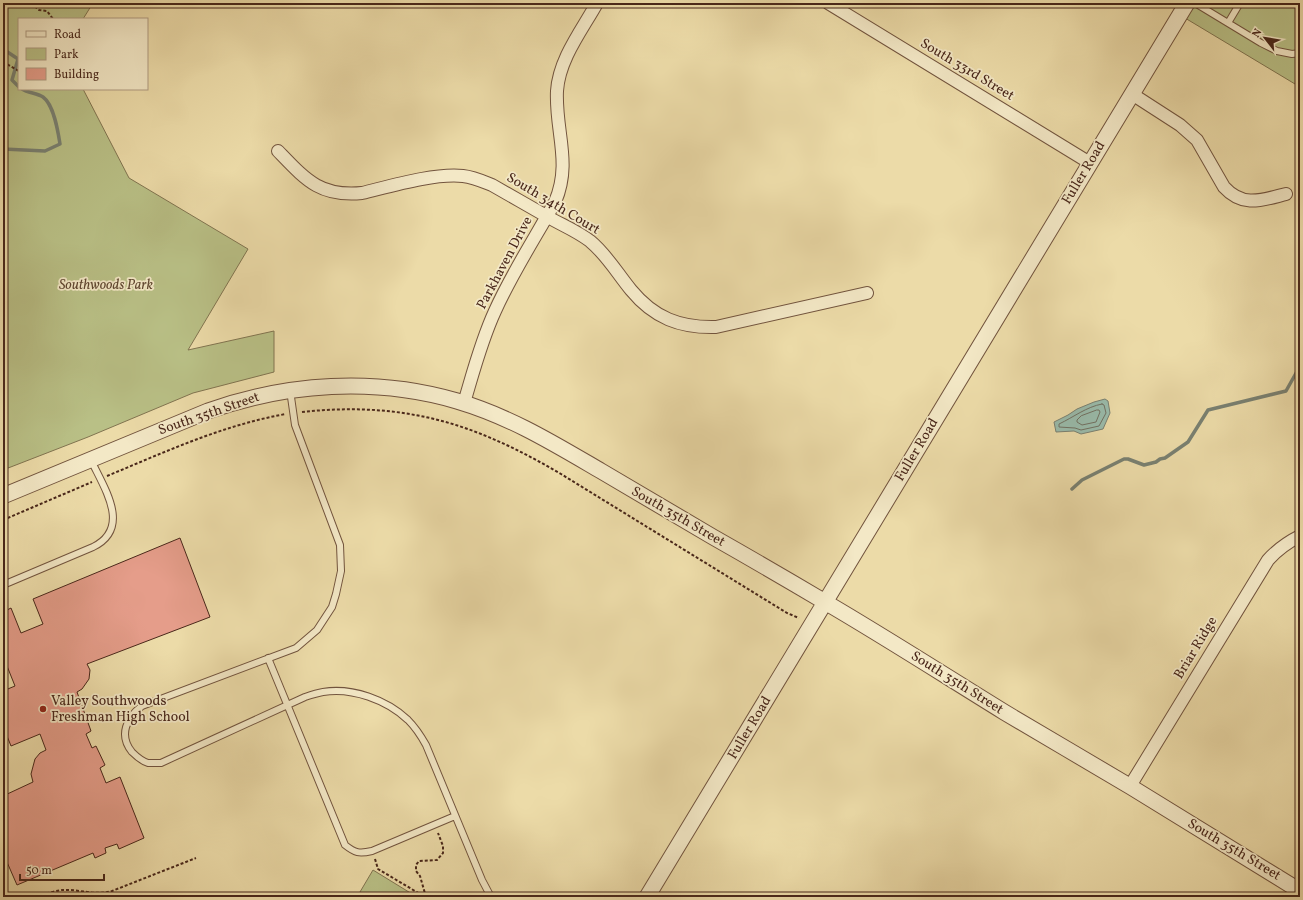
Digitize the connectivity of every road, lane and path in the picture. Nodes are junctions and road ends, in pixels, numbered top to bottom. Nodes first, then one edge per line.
1 (31, 3) edge
2 (597, 3) edge
3 (828, 3) edge
4 (1187, 3) edge
5 (1196, 3) edge
6 (1240, 3) edge
7 (52, 18) edge
8 (1228, 23) junction
9 (1300, 53) edge
10 (3, 62) edge
11 (18, 70) edge
12 (1132, 94) junction
13 (278, 151) dead end
14 (1090, 163) junction
15 (1286, 194) dead end
16 (547, 216) junction
17 (867, 293) dead end
18 (290, 390) junction
19 (464, 404) junction
20 (293, 412) junction
21 (91, 459) junction
22 (100, 479) junction
23 (3, 496) edge
24 (3, 520) edge
25 (1300, 536) edge
26 (3, 585) edge
27 (826, 602) junction
28 (799, 618) dead end
29 (268, 658) junction
30 (287, 704) junction
31 (1130, 786) junction
32 (455, 816) junction
33 (438, 833) dead end
34 (196, 858) dead end
35 (375, 859) dead end
36 (83, 891) junction
37 (1300, 891) edge
38 (37, 897) edge
39 (83, 897) edge
40 (426, 897) edge
41 (491, 897) edge
42 (647, 897) edge

1 - 7 path
2 - 16 street, Parkhaven Drive
3 - 14 street, South 33rd Street
4 - 12 street, Fuller Road
5 - 8 lane
6 - 8 lane
8 - 9 lane
10 - 11 path
12 - 14 street, Fuller Road
12 - 15 street
13 - 16 street, South 34th Court
14 - 27 street, Fuller Road
16 - 17 street, South 34th Court
16 - 19 street, Parkhaven Drive
18 - 19 street, South 35th Street
18 - 20 lane
18 - 21 street, South 35th Street
19 - 27 street, South 35th Street
20 - 22 path
20 - 28 path
20 - 29 lane
21 - 22 lane
21 - 23 street, South 35th Street
22 - 24 path
22 - 26 lane
25 - 31 street, Briar Ridge
27 - 31 street, South 35th Street
27 - 42 street, Fuller Road
29 - 30 lane
29 - 30 lane
30 - 32 lane
30 - 32 lane
31 - 37 street, South 35th Street
32 - 41 lane
33 - 40 path
34 - 36 path
35 - 40 path
36 - 38 path
36 - 39 path

